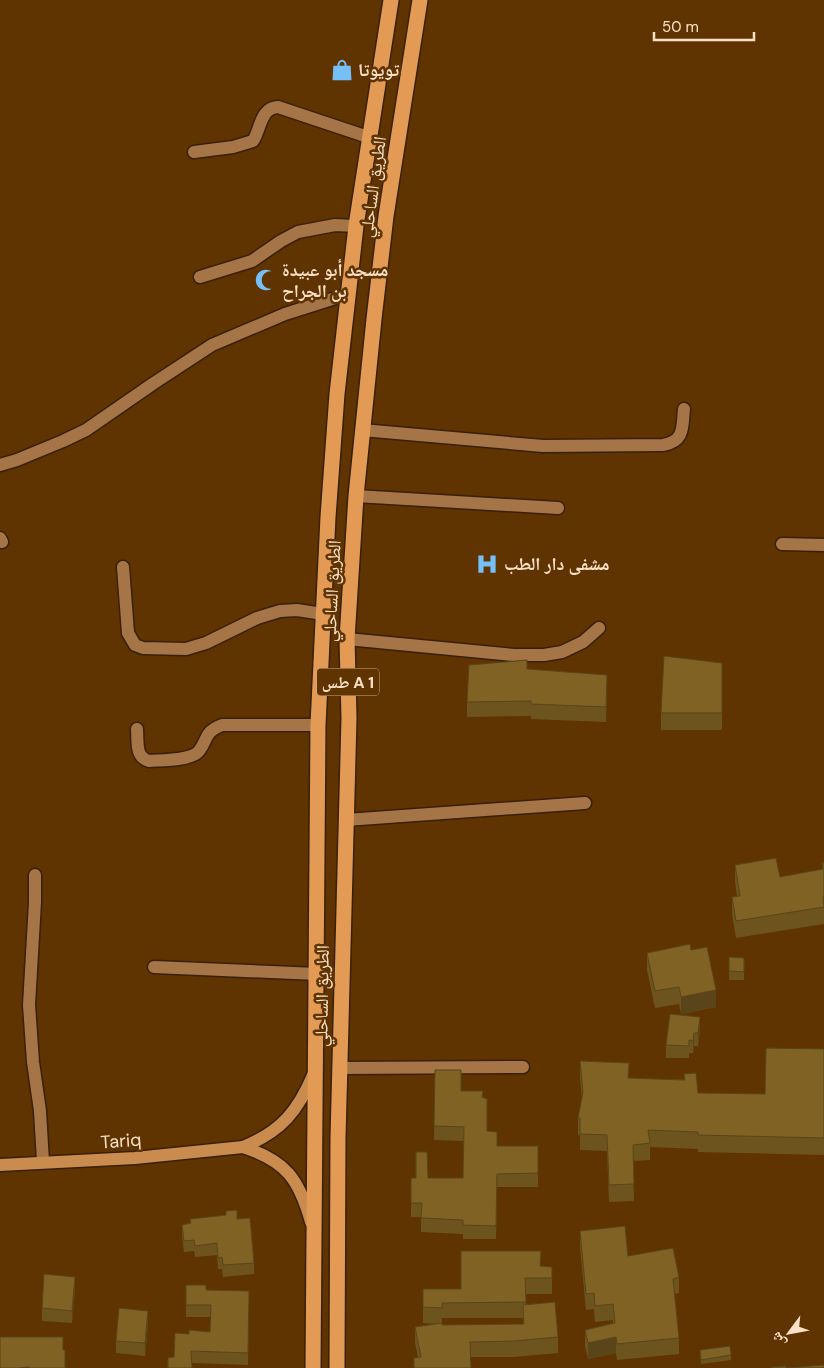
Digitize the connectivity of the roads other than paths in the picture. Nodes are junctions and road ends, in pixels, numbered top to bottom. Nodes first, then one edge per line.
1 (391, 0) edge
2 (420, 0) edge
3 (371, 138) junction
4 (194, 152) dead end
5 (356, 226) junction
6 (200, 277) dead end
7 (348, 294) junction
8 (684, 409) dead end
9 (362, 430) junction
10 (0, 465) edge
11 (356, 496) junction
12 (558, 508) dead end
13 (782, 544) dead end
14 (824, 545) edge
15 (123, 567) dead end
16 (323, 614) junction
17 (599, 628) dead end
18 (347, 639) junction
19 (318, 725) junction
20 (137, 729) dead end
21 (585, 803) dead end
22 (346, 820) junction
23 (35, 874) dead end
24 (154, 967) dead end
25 (317, 974) junction
26 (523, 1067) dead end
27 (339, 1068) junction
28 (315, 1072) junction
29 (243, 1147) junction
30 (43, 1162) junction
31 (0, 1165) edge
32 (313, 1229) junction
33 (313, 1368) edge
34 (337, 1368) edge

1 - 3 highway, الطريق الساحلي / طس A 1
2 - 9 highway, الطريق الساحلي / طس A 1
3 - 4 street
3 - 5 highway, الطريق الساحلي / طس A 1
5 - 6 street
5 - 7 highway, الطريق الساحلي / طس A 1
7 - 10 street
7 - 16 highway, الطريق الساحلي / طس A 1
8 - 9 street
9 - 11 highway, الطريق الساحلي / طس A 1
11 - 12 street
11 - 18 highway, الطريق الساحلي / طس A 1
13 - 14 street
15 - 16 street
16 - 19 highway, الطريق الساحلي / طس A 1
17 - 18 street
18 - 22 highway, الطريق الساحلي / طس A 1
19 - 20 street
19 - 25 highway, الطريق الساحلي / طس A 1
21 - 22 street
22 - 27 highway, الطريق الساحلي / طس A 1
23 - 30 street
24 - 25 street
25 - 28 highway, الطريق الساحلي / طس A 1
26 - 27 street
27 - 34 highway, الطريق الساحلي / طس A 1
28 - 29 main road
28 - 32 highway, الطريق الساحلي / طس A 1
29 - 30 main road, Tariq
29 - 32 main road
30 - 31 main road, Tariq
32 - 33 highway, الطريق الساحلي / طس A 1

